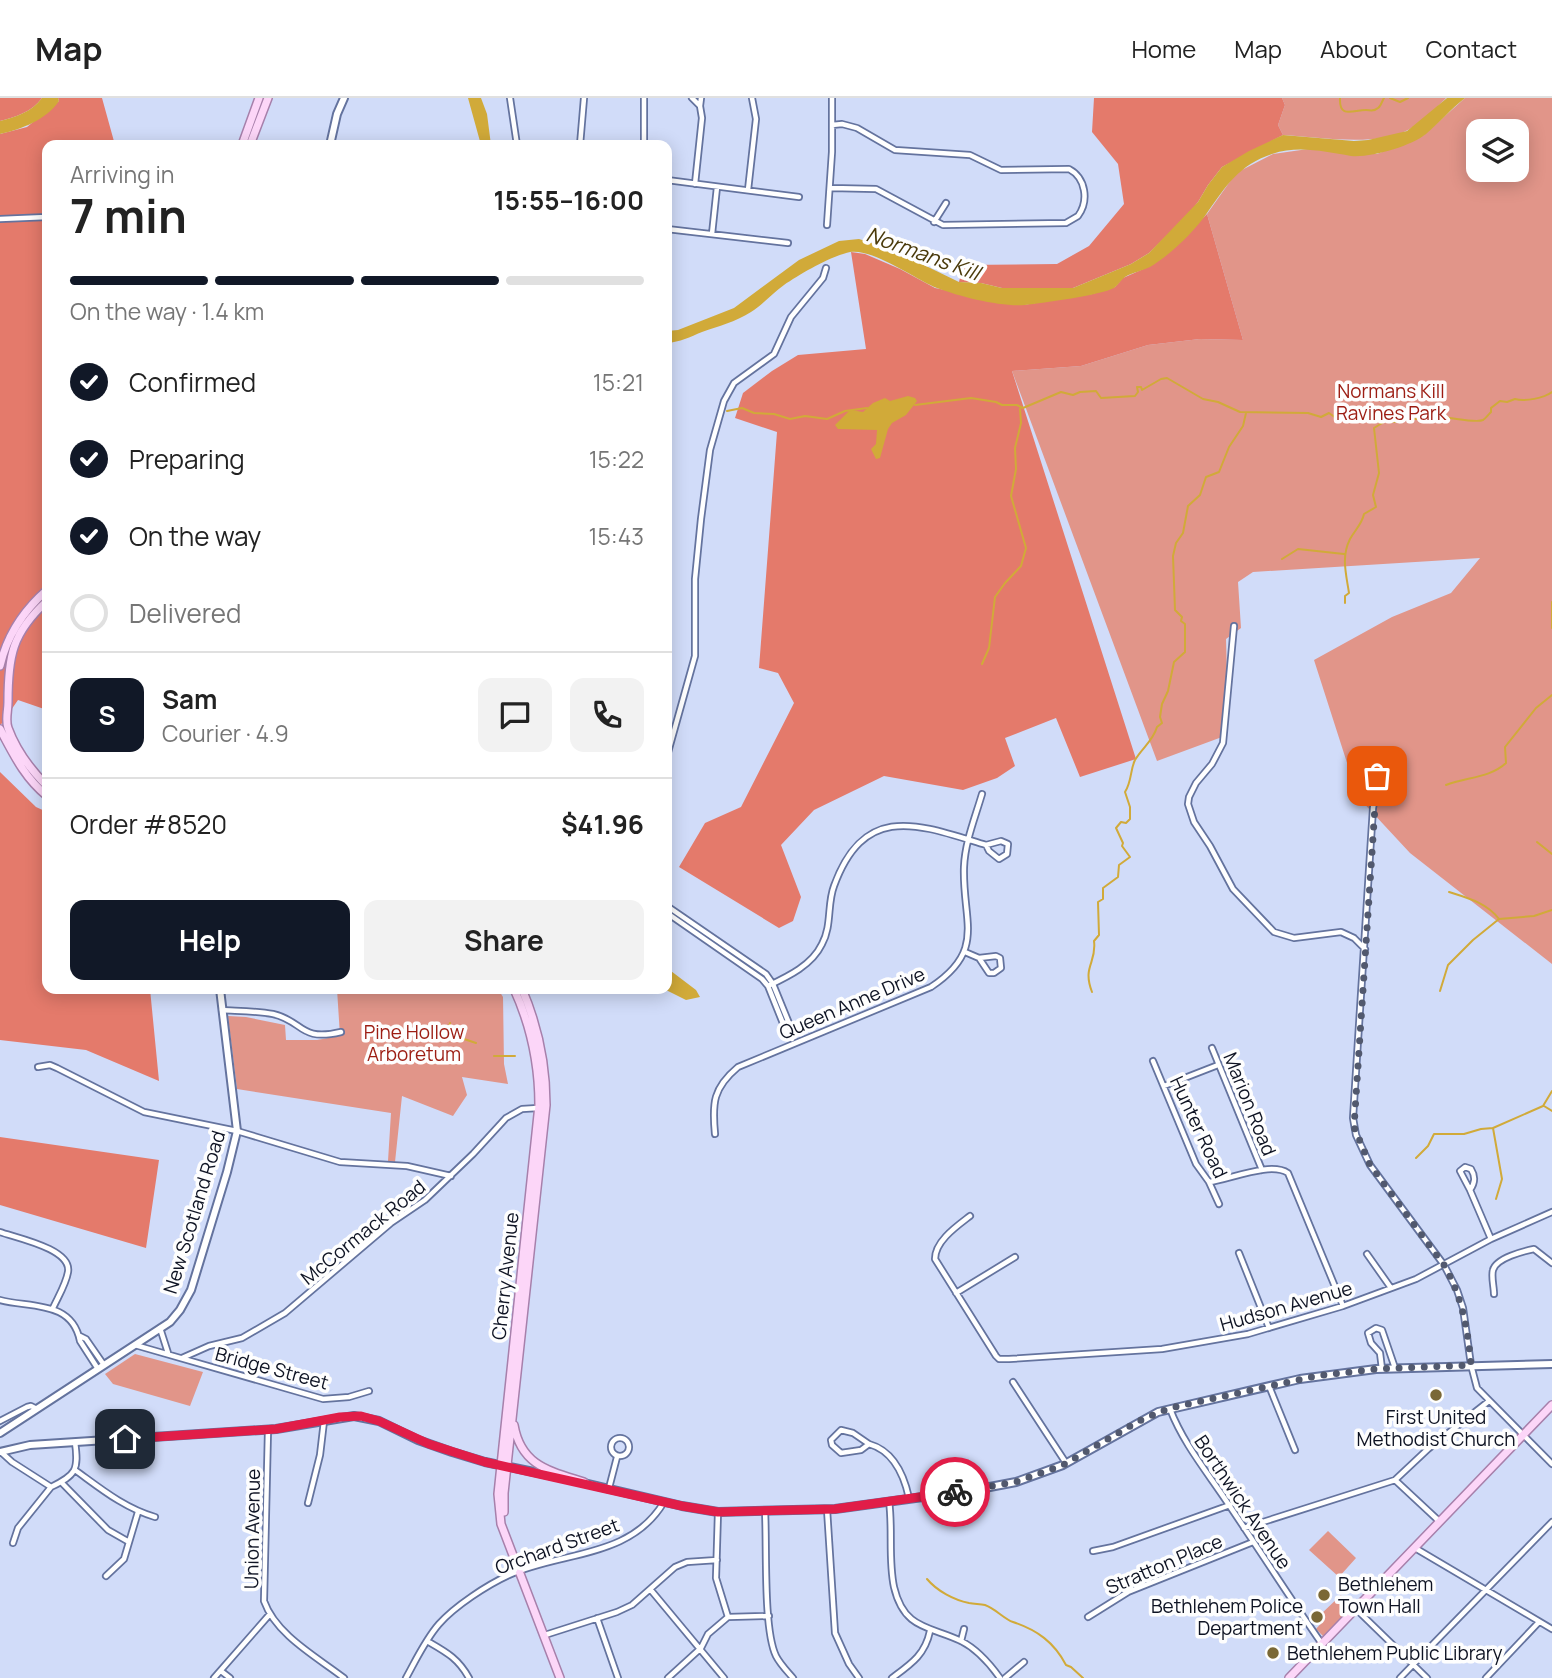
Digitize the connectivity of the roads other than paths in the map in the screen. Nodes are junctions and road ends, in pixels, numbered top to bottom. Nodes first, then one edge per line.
1 (259, 98) edge
2 (268, 98) edge
3 (344, 98) edge
4 (510, 98) edge
5 (584, 98) edge
6 (645, 98) edge
7 (692, 98) edge
8 (701, 98) edge
9 (752, 98) edge
10 (832, 98) edge
11 (700, 106) junction
12 (832, 125) junction
13 (244, 140) edge
14 (252, 140) edge
15 (331, 140) edge
16 (516, 140) edge
17 (580, 140) edge
18 (644, 140) edge
19 (672, 181) edge
20 (695, 184) junction
21 (717, 187) junction
22 (831, 188) junction
23 (748, 190) junction
24 (799, 197) dead end
25 (946, 203) dead end
26 (42, 217) edge
27 (0, 219) edge
28 (934, 222) junction
29 (827, 225) dead end
30 (672, 230) edge
31 (712, 234) junction
32 (788, 243) dead end
33 (826, 268) dead end
34 (42, 595) edge
35 (42, 606) edge
36 (1234, 626) dead end
37 (0, 666) edge
38 (0, 687) edge
39 (8, 699) junction
40 (0, 712) edge
41 (0, 729) edge
42 (672, 738) edge
43 (42, 780) edge
44 (1377, 785) dead end
45 (42, 792) edge
46 (982, 794) dead end
47 (968, 839) junction
48 (986, 845) junction
49 (672, 914) edge
50 (1365, 948) junction
51 (965, 952) junction
52 (979, 958) junction
53 (771, 985) junction
54 (220, 994) edge
55 (520, 994) edge
56 (222, 1010) junction
57 (341, 1032) dead end
58 (793, 1041) junction
59 (1212, 1048) dead end
60 (1153, 1061) dead end
61 (1218, 1065) junction
62 (38, 1067) dead end
63 (1164, 1086) junction
64 (542, 1108) junction
65 (237, 1131) junction
66 (715, 1134) dead end
67 (1262, 1170) junction
68 (451, 1176) junction
69 (1209, 1182) junction
70 (1469, 1191) junction
71 (1219, 1204) dead end
72 (1552, 1212) edge
73 (970, 1216) dead end
74 (0, 1232) edge
75 (1491, 1239) junction
76 (1239, 1252) dead end
77 (1367, 1254) dead end
78 (1015, 1257) dead end
79 (1552, 1263) edge
80 (1445, 1267) junction
81 (1391, 1288) junction
82 (956, 1293) junction
83 (1494, 1294) dead end
84 (0, 1300) edge
85 (1343, 1306) junction
86 (53, 1308) junction
87 (160, 1328) junction
88 (1269, 1328) junction
89 (134, 1345) junction
90 (168, 1353) junction
91 (182, 1357) junction
92 (1552, 1364) edge
93 (1471, 1365) junction
94 (101, 1367) junction
95 (1395, 1368) junction
96 (1382, 1369) junction
97 (1013, 1382) dead end
98 (1269, 1385) junction
99 (369, 1391) dead end
100 (1489, 1401) junction
101 (1552, 1405) edge
102 (1170, 1408) junction
103 (37, 1409) junction
104 (510, 1414) junction
105 (324, 1420) junction
106 (0, 1421) edge
107 (268, 1430) junction
108 (0, 1433) edge
109 (1523, 1435) junction
110 (75, 1442) junction
111 (869, 1444) junction
112 (1295, 1450) dead end
113 (0, 1452) edge
114 (617, 1457) junction
115 (1066, 1464) junction
116 (1552, 1464) edge
117 (504, 1465) junction
118 (75, 1470) junction
119 (1395, 1480) junction
120 (61, 1482) junction
121 (584, 1482) junction
122 (51, 1487) junction
123 (609, 1488) junction
124 (909, 1498) junction
125 (889, 1501) junction
126 (664, 1502) junction
127 (307, 1503) dead end
128 (1230, 1505) junction
129 (827, 1509) junction
130 (765, 1511) junction
131 (138, 1512) junction
132 (718, 1512) junction
133 (155, 1517) dead end
134 (1440, 1522) junction
135 (1552, 1522) edge
136 (1244, 1528) junction
137 (129, 1542) junction
138 (1253, 1542) junction
139 (13, 1543) dead end
140 (1415, 1548) junction
141 (1093, 1551) dead end
142 (716, 1560) junction
143 (518, 1569) junction
144 (106, 1576) dead end
145 (650, 1589) junction
146 (1487, 1590) junction
147 (1356, 1609) junction
148 (270, 1614) junction
149 (769, 1616) junction
150 (727, 1617) junction
151 (1088, 1617) dead end
152 (597, 1618) junction
153 (1552, 1621) edge
154 (1539, 1622) junction
155 (1550, 1628) edge
156 (964, 1629) dead end
157 (930, 1631) junction
158 (545, 1635) junction
159 (427, 1641) junction
160 (961, 1641) junction
161 (1322, 1644) junction
162 (701, 1648) junction
163 (1024, 1662) dead end
164 (1413, 1664) junction
165 (221, 1671) junction
166 (214, 1678) edge
167 (230, 1678) edge
168 (344, 1678) edge
169 (406, 1678) edge
170 (469, 1678) edge
171 (560, 1678) edge
172 (618, 1678) edge
173 (668, 1678) edge
174 (724, 1678) edge
175 (793, 1678) edge
176 (859, 1678) edge
177 (892, 1678) edge
178 (1003, 1678) edge
179 (1289, 1678) edge
180 (1400, 1678) edge
181 (1427, 1678) edge
182 (1486, 1678) edge

1 - 13 main road
2 - 14 main road
3 - 15 main road
4 - 16 street
5 - 17 street
6 - 18 street
7 - 11 street
8 - 11 street
9 - 23 street
10 - 12 street
11 - 20 street
12 - 22 street
12 - 28 street
19 - 20 street
20 - 21 street
21 - 23 street
21 - 31 street
22 - 28 street
22 - 29 street
23 - 24 street
25 - 28 street
26 - 27 street
30 - 31 street
31 - 32 street
33 - 42 street
34 - 37 main road
35 - 39 main road
36 - 50 street
38 - 39 main road
39 - 40 main road
39 - 43 main road
41 - 45 main road
44 - 50 street
46 - 47 street
47 - 48 street
47 - 51 street
47 - 53 street
48 - 48 street
49 - 53 street
50 - 80 street
51 - 52 street
51 - 58 street, Queen Anne Drive
52 - 52 street
53 - 58 street, Queen Anne Drive
54 - 56 main road, New Scotland Road
55 - 64 main road, Cherry Avenue
56 - 57 street
56 - 65 main road, New Scotland Road
58 - 66 street, Queen Anne Drive
59 - 61 street, Marion Road
60 - 63 street, Hunter Road
61 - 63 street
61 - 67 street, Marion Road
62 - 65 street
63 - 69 street, Hunter Road
64 - 68 street, McCormack Road
64 - 104 main road, Cherry Avenue
65 - 68 street
65 - 87 main road, New Scotland Road
67 - 69 street
67 - 85 street
68 - 91 street, McCormack Road
69 - 71 street, Hunter Road
70 - 70 street
70 - 75 street
72 - 75 street, Hudson Avenue
73 - 82 street
74 - 86 street
75 - 80 street, Hudson Avenue
76 - 88 street
77 - 81 street
78 - 82 street
79 - 83 street
80 - 81 street, Hudson Avenue
80 - 93 street
81 - 85 street, Hudson Avenue
82 - 88 street, Hudson Avenue
84 - 86 street
85 - 88 street, Hudson Avenue
86 - 94 street
87 - 89 main road, New Scotland Road
87 - 90 street
89 - 90 street, Bridge Street
89 - 94 main road, New Scotland Road
90 - 91 street, Bridge Street
91 - 99 street, Bridge Street
92 - 93 main road
93 - 95 main road
93 - 100 street
94 - 103 main road, New Scotland Road
95 - 96 main road
95 - 96 street
96 - 98 main road
97 - 115 street
98 - 102 main road
98 - 112 street
100 - 109 street
100 - 119 street
101 - 109 main road
102 - 115 main road
102 - 128 street, Borthwick Avenue
103 - 106 street
103 - 108 main road, New Scotland Road
104 - 117 main road, Cherry Avenue
104 - 121 main road
105 - 107 main road
105 - 117 main road
105 - 127 street
107 - 110 main road
107 - 148 street, Union Avenue
109 - 116 street
109 - 134 main road
110 - 113 main road
110 - 118 street
111 - 111 street
111 - 124 street
113 - 122 street
114 - 114 street
114 - 123 street
115 - 124 main road
117 - 121 main road
117 - 143 main road, Cherry Avenue
118 - 120 street
118 - 131 street
119 - 134 street
119 - 136 street
120 - 122 street
120 - 137 street
121 - 123 main road
122 - 139 street
123 - 126 main road
124 - 125 main road
125 - 129 main road
125 - 157 street
126 - 132 main road
126 - 143 street, Orchard Street
128 - 136 street, Borthwick Avenue
128 - 141 street
129 - 130 main road
129 - 176 street
130 - 132 main road
130 - 149 street
131 - 133 street
131 - 137 street
132 - 142 street
134 - 140 main road
135 - 146 street
136 - 138 street, Borthwick Avenue
137 - 144 street
138 - 151 street, Stratton Place
138 - 161 street, Borthwick Avenue
140 - 146 street
140 - 147 main road
142 - 145 street
142 - 150 street
143 - 158 main road, Cherry Avenue
143 - 159 street, Orchard Street
145 - 152 street
145 - 162 street
146 - 154 street
146 - 164 street
147 - 161 main road
147 - 164 street
148 - 165 street
148 - 168 street, Union Avenue
149 - 150 street
149 - 175 street
150 - 162 street
152 - 158 street
152 - 172 street
153 - 155 street
154 - 155 street
154 - 182 street
156 - 160 street
157 - 160 street
157 - 177 street
158 - 171 main road, Cherry Avenue
159 - 169 street, Orchard Street
159 - 170 street
160 - 178 street
161 - 179 main road
162 - 173 street
162 - 174 street
163 - 178 street
164 - 180 street
164 - 181 street
165 - 166 street
165 - 167 street

